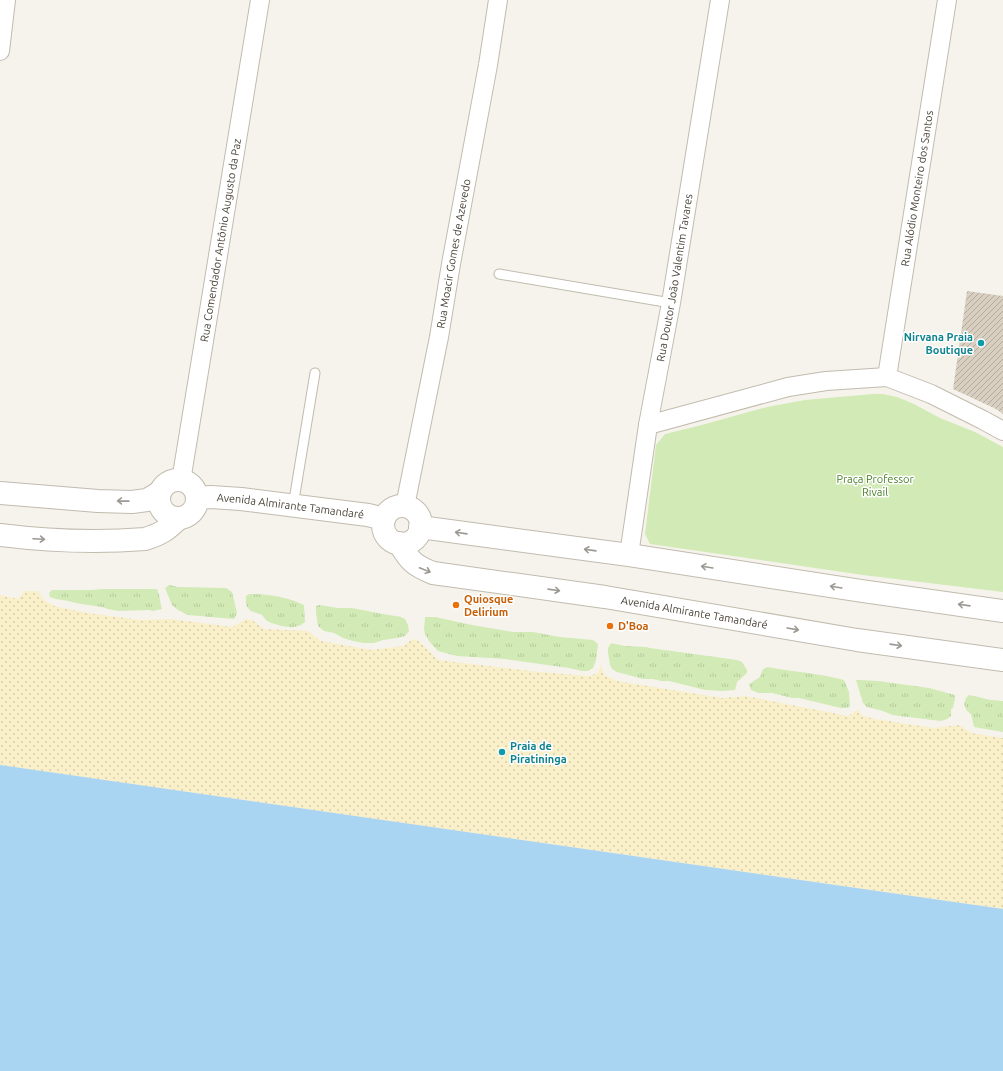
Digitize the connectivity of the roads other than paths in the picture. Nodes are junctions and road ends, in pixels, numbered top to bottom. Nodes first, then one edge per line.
1 (6, 0) edge
2 (260, 0) edge
3 (498, 0) edge
4 (720, 0) edge
5 (947, 0) edge
6 (0, 51) edge
7 (499, 274) dead end
8 (671, 303) junction
9 (315, 374) dead end
10 (887, 377) junction
11 (648, 425) junction
12 (1003, 431) edge
13 (181, 481) junction
14 (160, 492) junction
15 (0, 493) edge
16 (197, 498) junction
17 (293, 506) junction
18 (405, 506) junction
19 (179, 518) junction
20 (384, 519) junction
21 (420, 527) junction
22 (0, 535) edge
23 (399, 543) junction
24 (629, 555) junction
25 (1003, 611) edge
26 (1003, 660) edge

1 - 6 street
2 - 13 street, Rua Comendador Antônio Augusto da Paz
3 - 18 street, Rua Moacir Gomes de Azevedo
4 - 8 street, Rua Doutor João Valentim Tavares
5 - 10 street, Rua Alódio Monteiro dos Santos
7 - 8 lane
8 - 11 street, Rua Doutor João Valentim Tavares
9 - 17 lane
10 - 11 street
10 - 12 street
11 - 24 street, Rua Doutor João Valentim Tavares
13 - 14 street
13 - 16 street
14 -> 15 street
14 - 19 street
16 - 17 street, Avenida Almirante Tamandaré
16 - 19 street
17 - 20 street, Avenida Almirante Tamandaré
18 - 20 street
18 - 21 street
22 -> 19 street
20 - 23 street
21 - 23 street
24 -> 21 street
23 -> 26 street, Avenida Almirante Tamandaré
25 -> 24 street

